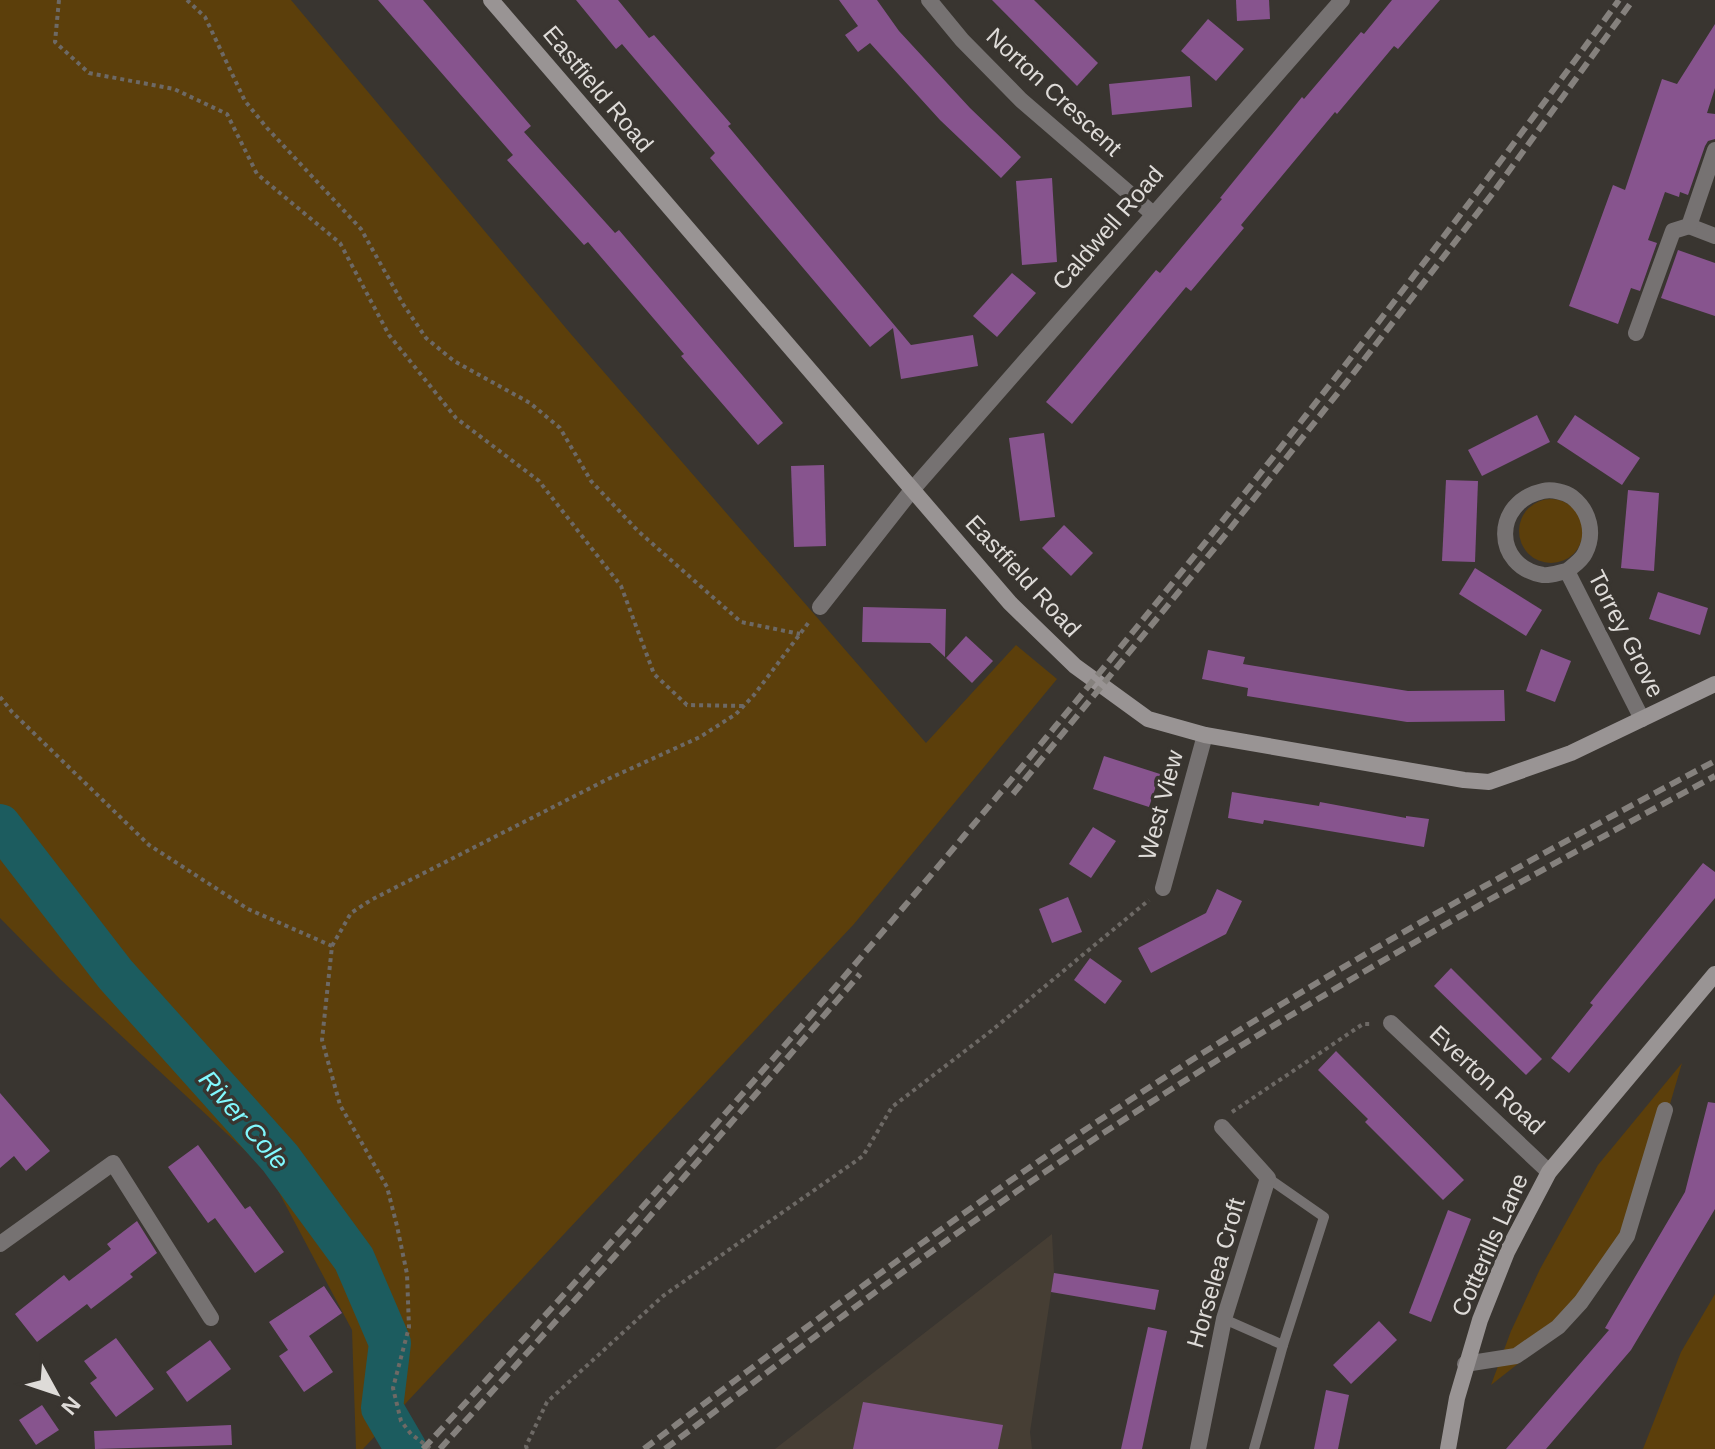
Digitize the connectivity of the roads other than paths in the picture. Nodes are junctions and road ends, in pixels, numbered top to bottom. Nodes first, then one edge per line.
1 (491, 0) edge
2 (929, 0) edge
3 (1342, 0) edge
4 (1715, 150) edge
5 (1152, 213) junction
6 (1689, 226) junction
7 (1715, 236) edge
8 (1636, 333) dead end
9 (912, 490) junction
10 (1567, 571) junction
11 (820, 607) road end
12 (1715, 684) edge
13 (1642, 719) junction
14 (1205, 735) junction
15 (1163, 888) road end
16 (1715, 974) edge
17 (1391, 1023) road end
18 (1665, 1110) dead end
19 (1222, 1127) road end
20 (1549, 1172) junction
21 (1268, 1178) junction
22 (0, 1244) edge
23 (211, 1318) dead end
24 (1224, 1319) junction
25 (1283, 1345) junction
26 (1465, 1364) junction
27 (1198, 1449) edge
28 (1254, 1449) edge
29 (1448, 1449) edge

1 - 9 street, Eastfield Road
2 - 5 street, Norton Crescent
3 - 5 street, Caldwell Road
4 - 6 street
5 - 9 street, Caldwell Road
6 - 7 street
6 - 8 street
9 - 11 street, Caldwell Road
9 - 14 street, Eastfield Road
10 - 10 street, Torrey Grove
10 - 13 street, Torrey Grove
12 - 13 street, Eastfield Road
13 - 14 street, Eastfield Road
14 - 15 street, West View
16 - 20 street, Cotterills Lane
17 - 20 street, Everton Road
18 - 26 street
19 - 21 street, Horselea Croft
20 - 26 street, Cotterills Lane
21 - 24 street, Horselea Croft
21 - 25 lane
22 - 23 street
24 - 25 lane
24 - 27 street, Horselea Croft
25 - 28 lane
26 - 29 street, Cotterills Lane

